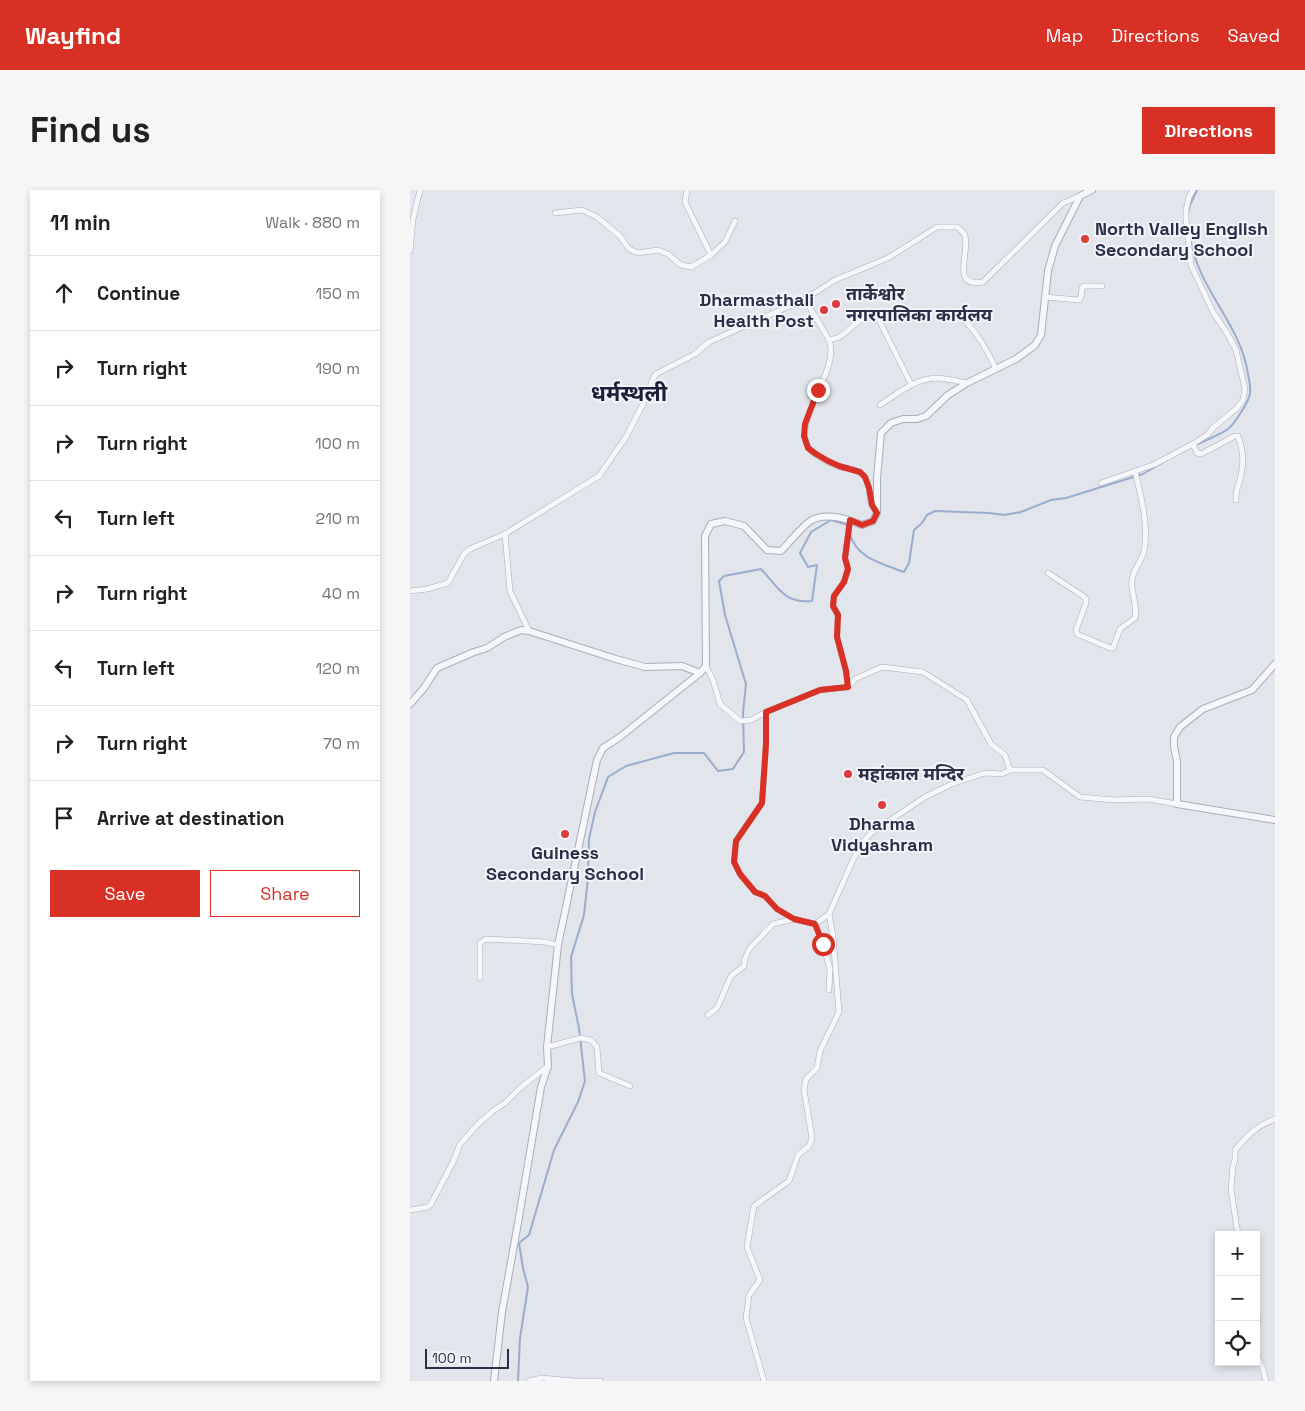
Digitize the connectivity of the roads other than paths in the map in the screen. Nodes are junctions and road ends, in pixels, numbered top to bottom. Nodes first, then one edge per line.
1 (420, 190) edge
2 (687, 190) edge
3 (1092, 190) edge
4 (1193, 190) edge
5 (1080, 196) junction
6 (555, 213) dead end
7 (735, 221) dead end
8 (410, 252) edge
9 (711, 255) junction
10 (1102, 286) dead end
11 (1045, 297) junction
12 (805, 299) junction
13 (962, 317) dead end
14 (828, 340) junction
15 (996, 368) junction
16 (967, 383) junction
17 (911, 384) junction
18 (880, 405) dead end
19 (1193, 444) junction
20 (1135, 471) junction
21 (1101, 484) dead end
22 (1236, 500) dead end
23 (877, 513) junction
24 (850, 523) junction
25 (505, 534) junction
26 (1048, 573) dead end
27 (410, 591) edge
28 (529, 631) junction
29 (1275, 664) edge
30 (706, 666) junction
31 (700, 673) junction
32 (848, 687) junction
33 (410, 704) edge
34 (766, 712) junction
35 (1010, 770) junction
36 (1176, 804) junction
37 (1275, 820) edge
38 (829, 914) junction
39 (794, 919) junction
40 (815, 924) junction
41 (558, 945) junction
42 (480, 978) dead end
43 (828, 990) dead end
44 (708, 1015) dead end
45 (547, 1047) junction
46 (548, 1066) junction
47 (630, 1086) dead end
48 (1275, 1119) edge
49 (410, 1210) edge
50 (1238, 1231) edge
51 (1260, 1362) edge
52 (494, 1381) edge
53 (529, 1381) edge
54 (588, 1381) edge
55 (600, 1381) edge
56 (764, 1381) edge
57 (1266, 1381) edge

1 - 8 street
2 - 9 street
3 - 5 street
4 - 19 street
5 - 11 street
5 - 12 street
6 - 9 street
7 - 9 street
10 - 11 street
11 - 15 street
12 - 14 street
12 - 25 street
13 - 15 street
14 - 17 street
14 - 23 street
15 - 16 street
16 - 17 street
16 - 23 street
17 - 18 street
19 - 20 street
19 - 22 street
20 - 21 street
20 - 26 street
23 - 24 street
24 - 30 street
24 - 32 street
25 - 27 street
25 - 28 street
28 - 31 street
28 - 33 street
29 - 36 street
30 - 31 street
30 - 34 street
31 - 41 street
32 - 34 street
32 - 35 street
34 - 39 street
35 - 36 street
35 - 38 street
36 - 37 street
38 - 40 street
38 - 56 street
39 - 40 street
39 - 44 street
40 - 43 street
41 - 42 street
41 - 45 street
45 - 46 street
45 - 47 street
46 - 49 street
46 - 52 street
48 - 50 street
51 - 57 street
53 - 54 street
54 - 55 street

